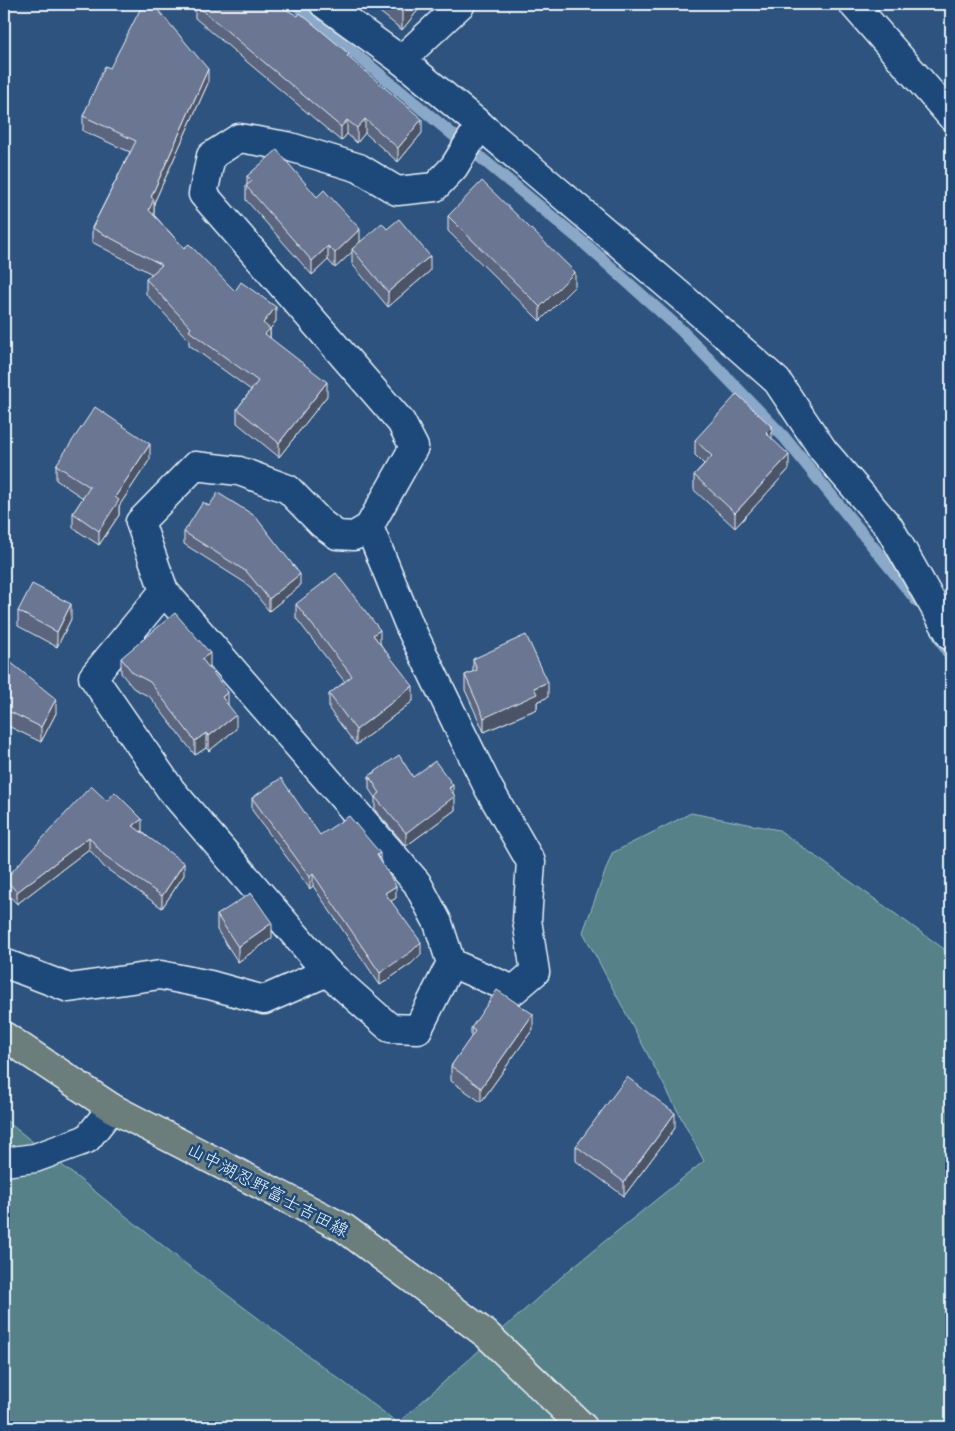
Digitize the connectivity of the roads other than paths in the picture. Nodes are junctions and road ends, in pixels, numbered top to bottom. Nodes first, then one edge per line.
1 (324, 4) edge
2 (461, 4) edge
3 (853, 4) edge
4 (400, 60) junction
5 (951, 116) edge
6 (480, 125) junction
7 (369, 527) junction
8 (164, 591) junction
9 (951, 636) edge
10 (451, 962) junction
11 (4, 963) edge
12 (328, 972) junction
13 (4, 1036) edge
14 (112, 1108) junction
15 (4, 1162) edge
16 (583, 1427) edge

1 - 4 street
2 - 4 street
3 - 5 street
4 - 6 street
6 - 7 street
6 - 9 street
7 - 8 street
7 - 10 street
8 - 10 street
8 - 12 street
10 - 12 street
11 - 12 street
13 - 14 main road, 山中湖忍野富士吉田線
14 - 15 street
14 - 16 main road, 山中湖忍野富士吉田線

